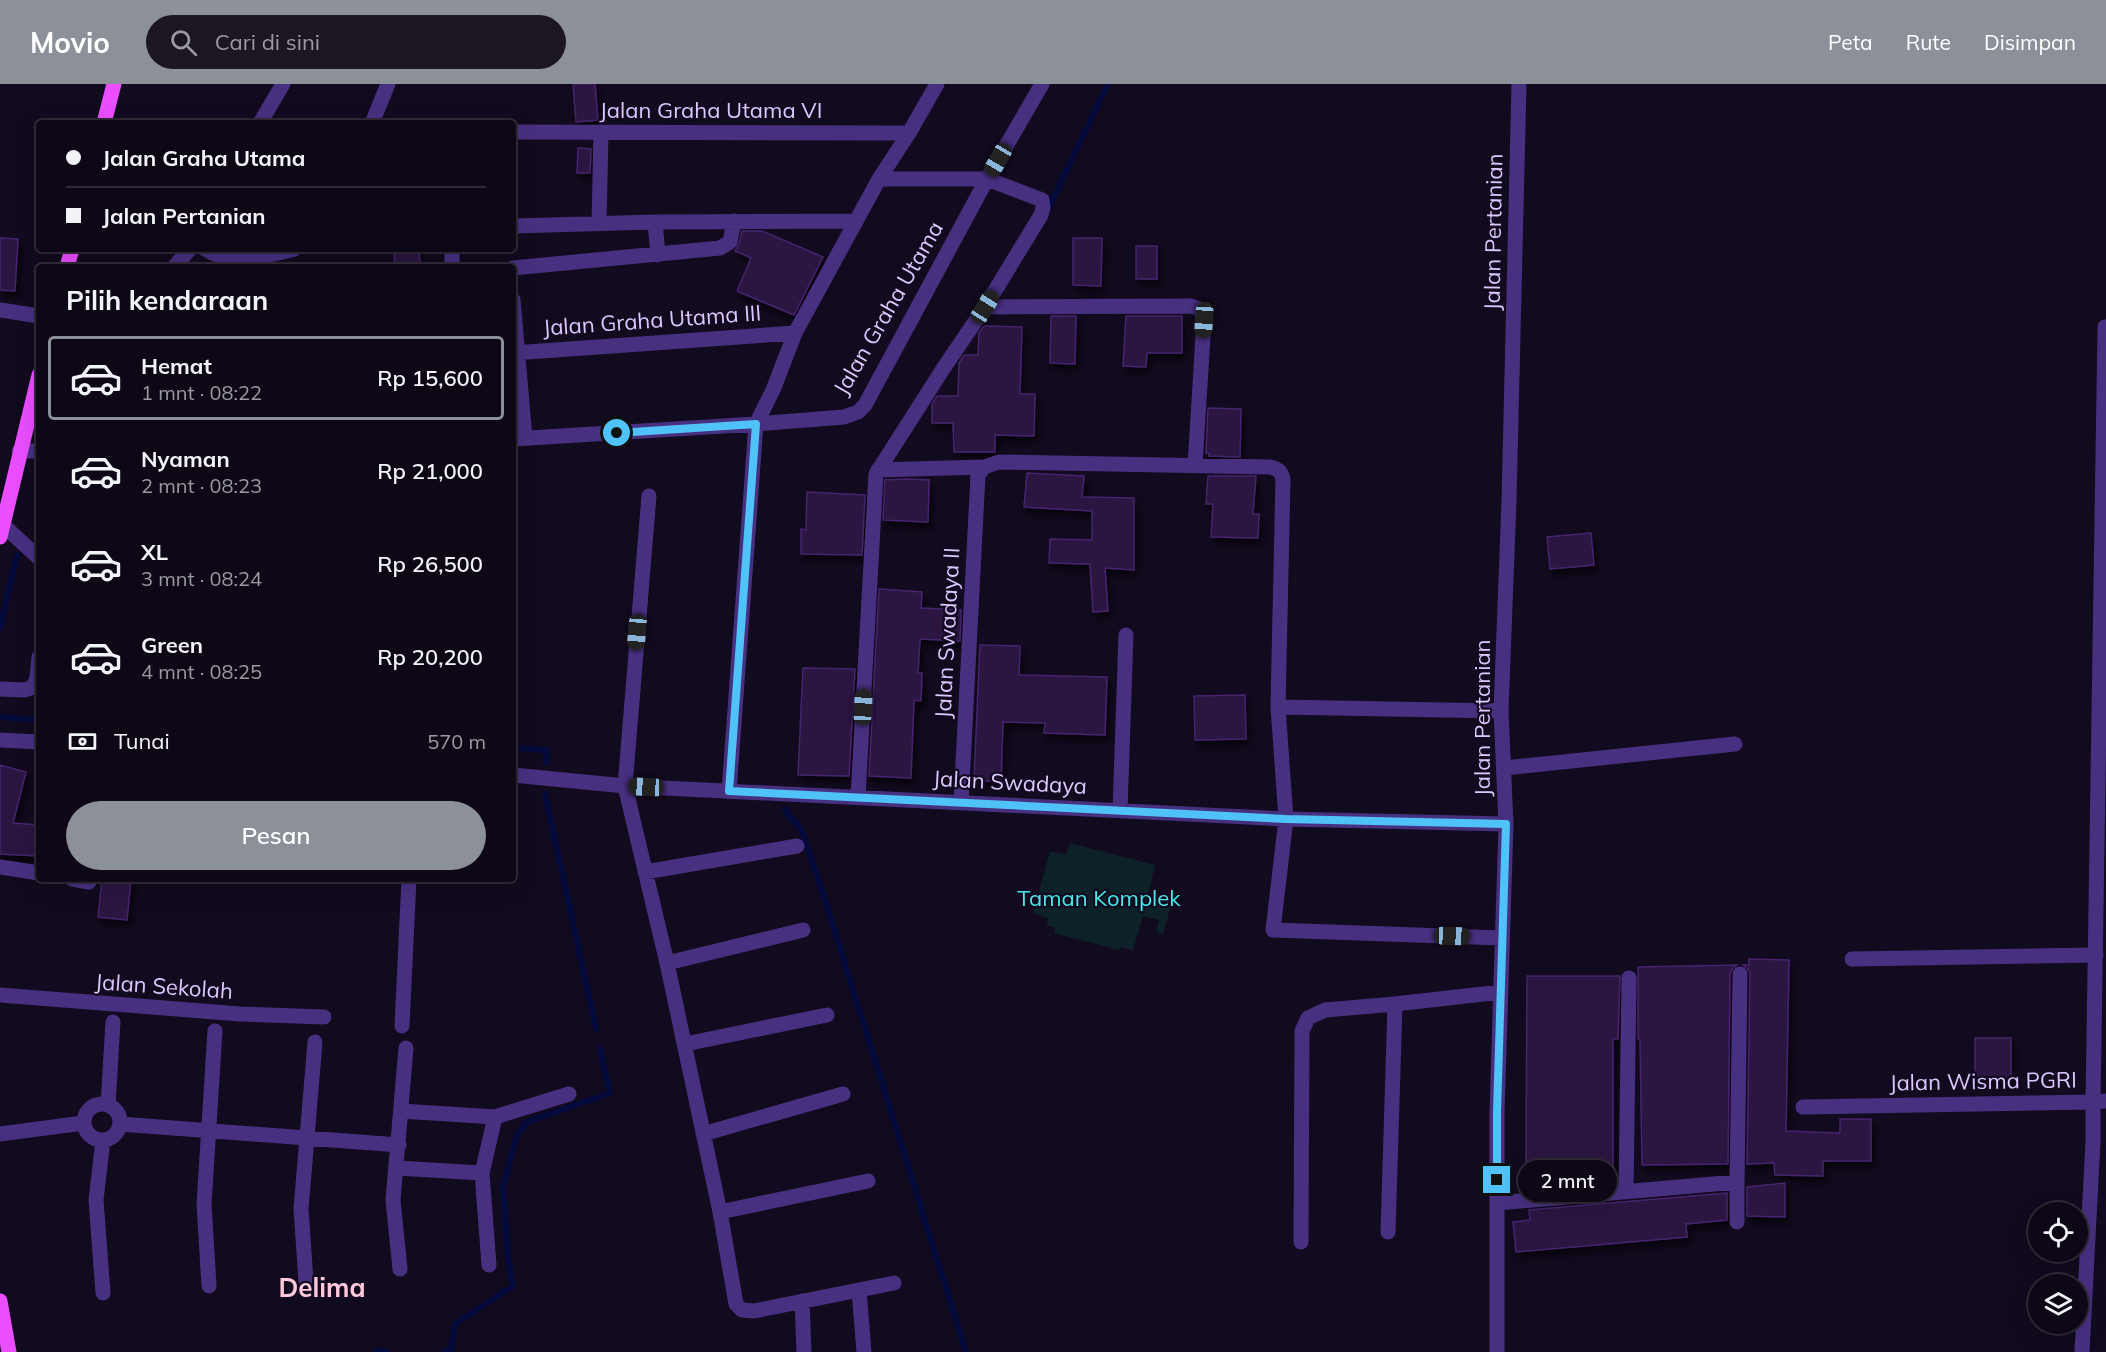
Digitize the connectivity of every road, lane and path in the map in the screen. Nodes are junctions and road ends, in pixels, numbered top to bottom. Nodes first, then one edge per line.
1 (114, 84) edge
2 (283, 84) edge
3 (388, 84) edge
4 (937, 84) edge
5 (1042, 84) edge
6 (1519, 84) edge
7 (105, 120) edge
8 (262, 120) edge
9 (373, 120) edge
10 (516, 132) edge
11 (601, 132) junction
12 (909, 133) junction
13 (879, 178) junction
14 (987, 179) junction
15 (734, 221) junction
16 (855, 221) junction
17 (655, 222) junction
18 (599, 223) junction
19 (516, 226) edge
20 (187, 252) edge
21 (211, 252) edge
22 (289, 252) edge
23 (658, 255) junction
24 (273, 261) edge
25 (177, 264) edge
26 (516, 268) edge
27 (985, 307) junction
28 (0, 310) edge
29 (36, 316) edge
30 (2105, 327) edge
31 (795, 333) junction
32 (516, 353) edge
33 (516, 374) edge
34 (36, 386) edge
35 (756, 424) junction
36 (519, 439) edge
37 (19, 451) junction
38 (36, 451) edge
39 (1195, 465) junction
40 (984, 467) junction
41 (878, 470) junction
42 (649, 496) dead end
43 (1, 531) edge
44 (36, 556) edge
45 (1126, 635) dead end
46 (36, 680) edge
47 (0, 689) edge
48 (1278, 707) junction
49 (1501, 711) junction
50 (0, 740) edge
51 (36, 742) edge
52 (1735, 744) dead end
53 (1503, 768) junction
54 (516, 776) edge
55 (625, 786) junction
56 (729, 791) junction
57 (858, 796) junction
58 (961, 802) junction
59 (1120, 810) junction
60 (1286, 819) junction
61 (1506, 824) junction
62 (797, 846) dead end
63 (0, 867) edge
64 (645, 872) junction
65 (36, 873) edge
66 (410, 882) edge
67 (802, 930) dead end
68 (1502, 938) junction
69 (2096, 956) junction
70 (1852, 959) dead end
71 (667, 963) junction
72 (1740, 974) dead end
73 (1629, 978) dead end
74 (1501, 992) junction
75 (0, 995) edge
76 (1395, 1004) junction
77 (827, 1015) dead end
78 (324, 1017) dead end
79 (113, 1022) dead end
80 (402, 1026) dead end
81 (215, 1031) dead end
82 (315, 1042) dead end
83 (685, 1044) junction
84 (406, 1048) dead end
85 (568, 1094) dead end
86 (843, 1094) dead end
87 (2099, 1102) edge
88 (108, 1105) junction
89 (1803, 1107) dead end
90 (401, 1111) junction
91 (495, 1117) junction
92 (83, 1124) junction
93 (120, 1124) junction
94 (209, 1131) junction
95 (0, 1134) edge
96 (703, 1134) junction
97 (305, 1138) junction
98 (103, 1140) junction
99 (399, 1145) junction
100 (397, 1168) junction
101 (482, 1173) junction
102 (868, 1181) dead end
103 (1737, 1182) junction
104 (1626, 1192) junction
105 (1497, 1203) junction
106 (720, 1212) junction
107 (1737, 1222) dead end
108 (1388, 1232) dead end
109 (1301, 1242) dead end
110 (489, 1265) dead end
111 (400, 1269) dead end
112 (306, 1281) dead end
113 (894, 1283) dead end
114 (209, 1286) dead end
115 (859, 1290) junction
116 (103, 1293) dead end
117 (0, 1301) edge
118 (802, 1301) junction
119 (9, 1352) edge
120 (804, 1352) edge
121 (864, 1352) edge
122 (1497, 1352) edge
123 (2082, 1352) edge

1 - 7 main road
2 - 8 street
3 - 9 street
4 - 12 street
5 - 14 street, Jalan Graha Utama
6 - 49 street, Jalan Pertanian
10 - 11 street, Jalan Graha Utama VI
11 - 12 street, Jalan Graha Utama VI
11 - 18 street
12 - 13 street
13 - 14 street
13 - 16 street
14 - 27 street
14 - 35 street, Jalan Graha Utama
15 - 16 street
15 - 17 street
15 - 23 street
16 - 31 street
17 - 18 street
17 - 23 street
18 - 19 street
20 - 25 street
21 - 24 street
22 - 24 street
23 - 26 street
27 - 39 street
27 - 41 street
28 - 29 street
30 - 69 street
31 - 32 street, Jalan Graha Utama III
31 - 35 street
33 - 36 street
34 - 37 main road
35 - 36 street, Jalan Graha Utama
35 - 56 street
37 - 38 street
37 - 43 main road
39 - 40 street
39 - 48 street
40 - 41 street
40 - 58 street, Jalan Swadaya II
41 - 57 street
42 - 55 street
43 - 44 street
45 - 59 street
46 - 47 street
48 - 49 street
48 - 60 street
49 - 53 street, Jalan Pertanian
50 - 51 street
52 - 53 street
53 - 61 street, Jalan Pertanian
54 - 55 street, Jalan Swadaya
55 - 56 street, Jalan Swadaya
55 - 64 street
56 - 57 street, Jalan Swadaya
57 - 58 street, Jalan Swadaya
58 - 59 street, Jalan Swadaya
59 - 60 street, Jalan Swadaya
60 - 61 street, Jalan Swadaya
60 - 68 street
61 - 68 street, Jalan Pertanian
62 - 64 street
63 - 65 street
64 - 71 street
66 - 80 street
67 - 71 street
68 - 74 street, Jalan Pertanian
69 - 70 street
69 - 87 street
71 - 83 street
72 - 103 street
73 - 104 street
74 - 76 street
74 - 105 street, Jalan Pertanian
75 - 78 street, Jalan Sekolah
76 - 108 street
76 - 109 street
77 - 83 street
79 - 88 street
81 - 94 street
82 - 97 street
83 - 96 street
84 - 90 street
85 - 91 street
86 - 96 street
87 - 89 street, Jalan Wisma PGRI
87 - 123 street, Jalan Wisma PGRI
88 - 92 street
88 - 93 street
90 - 91 street
90 - 99 street
91 - 101 street
92 - 95 street
92 - 98 street
93 - 94 street
93 - 98 street
94 - 97 street
94 - 114 street
96 - 106 street
97 - 99 street
97 - 112 street
98 - 116 street
99 - 100 street
100 - 101 street
100 - 111 street
101 - 110 street
102 - 106 street
103 - 104 street
103 - 107 street
104 - 105 street
105 - 122 street, Jalan Pertanian
106 - 118 street
113 - 115 street
115 - 118 street
115 - 121 street
117 - 119 main road
118 - 120 street

